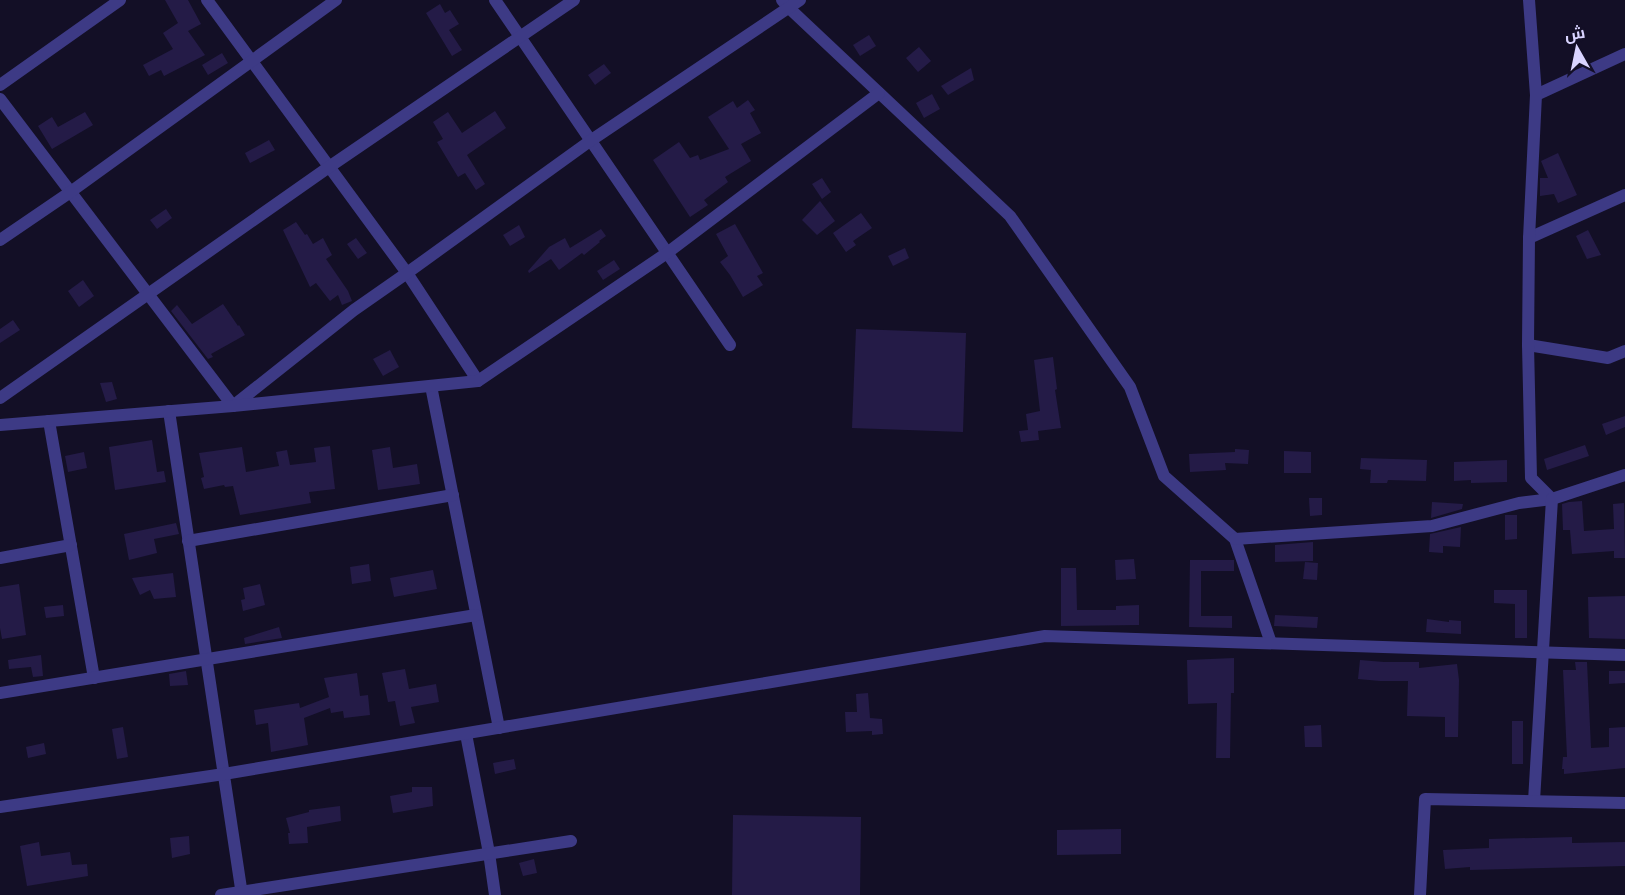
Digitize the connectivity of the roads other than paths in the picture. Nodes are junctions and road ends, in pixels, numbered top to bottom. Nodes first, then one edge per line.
1 (120, 0) edge
2 (207, 0) edge
3 (336, 0) edge
4 (495, 0) edge
5 (574, 0) edge
6 (800, 0) edge
7 (1529, 0) edge
8 (786, 4) edge
9 (520, 37) junction
10 (1625, 54) edge
11 (252, 61) junction
12 (0, 85) edge
13 (879, 93) junction
14 (1536, 95) junction
15 (0, 99) edge
16 (590, 141) junction
17 (329, 167) junction
18 (70, 192) junction
19 (1625, 195) edge
20 (1530, 238) junction
21 (0, 240) edge
22 (667, 253) junction
23 (407, 273) junction
24 (148, 294) junction
25 (730, 345) dead end
26 (1528, 345) junction
27 (1625, 351) edge
28 (478, 381) junction
29 (431, 386) junction
30 (0, 398) edge
31 (233, 406) junction
32 (169, 411) junction
33 (49, 421) junction
34 (0, 425) edge
35 (1625, 475) edge
36 (453, 495) junction
37 (1552, 499) junction
38 (1235, 539) junction
39 (188, 541) junction
40 (71, 545) junction
41 (0, 558) edge
42 (476, 615) junction
43 (1271, 643) junction
44 (1543, 652) junction
45 (1625, 655) edge
46 (207, 660) junction
47 (94, 678) junction
48 (0, 693) edge
49 (499, 728) junction
50 (466, 734) junction
51 (224, 774) junction
52 (1534, 801) junction
53 (1625, 803) edge
54 (0, 807) edge
55 (571, 841) dead end
56 (489, 853) junction
57 (242, 893) edge
58 (221, 895) edge
59 (495, 895) edge
60 (1420, 895) edge

1 - 12 street
2 - 11 street
3 - 11 street
4 - 9 street
5 - 9 street
6 - 8 street
7 - 14 street
8 - 13 street
8 - 16 street
9 - 16 street
9 - 17 street
10 - 14 street
11 - 17 street
11 - 18 street
13 - 22 street
13 - 38 street
14 - 20 street
15 - 18 street
16 - 22 street
16 - 23 street
17 - 23 street
17 - 24 street
18 - 21 street
18 - 24 street
19 - 20 street
20 - 26 street
22 - 25 street
22 - 28 street
23 - 28 street
23 - 31 street
24 - 30 street
24 - 31 street
26 - 27 street
26 - 37 street
28 - 29 street
29 - 31 street
29 - 36 street
31 - 32 street
32 - 33 street
32 - 39 street
33 - 34 street
33 - 40 street
35 - 37 street
36 - 39 street
36 - 42 street
37 - 38 street
37 - 44 street
38 - 43 street
39 - 46 street
40 - 41 street
40 - 47 street
42 - 46 street
42 - 49 street
43 - 44 street
43 - 49 street
44 - 45 street
44 - 52 street
46 - 47 street
46 - 51 street
47 - 48 street
49 - 50 street
50 - 51 street
50 - 56 street
51 - 54 street
51 - 57 street
52 - 53 street
52 - 60 street
55 - 56 street
56 - 57 street
56 - 59 street
57 - 58 street

